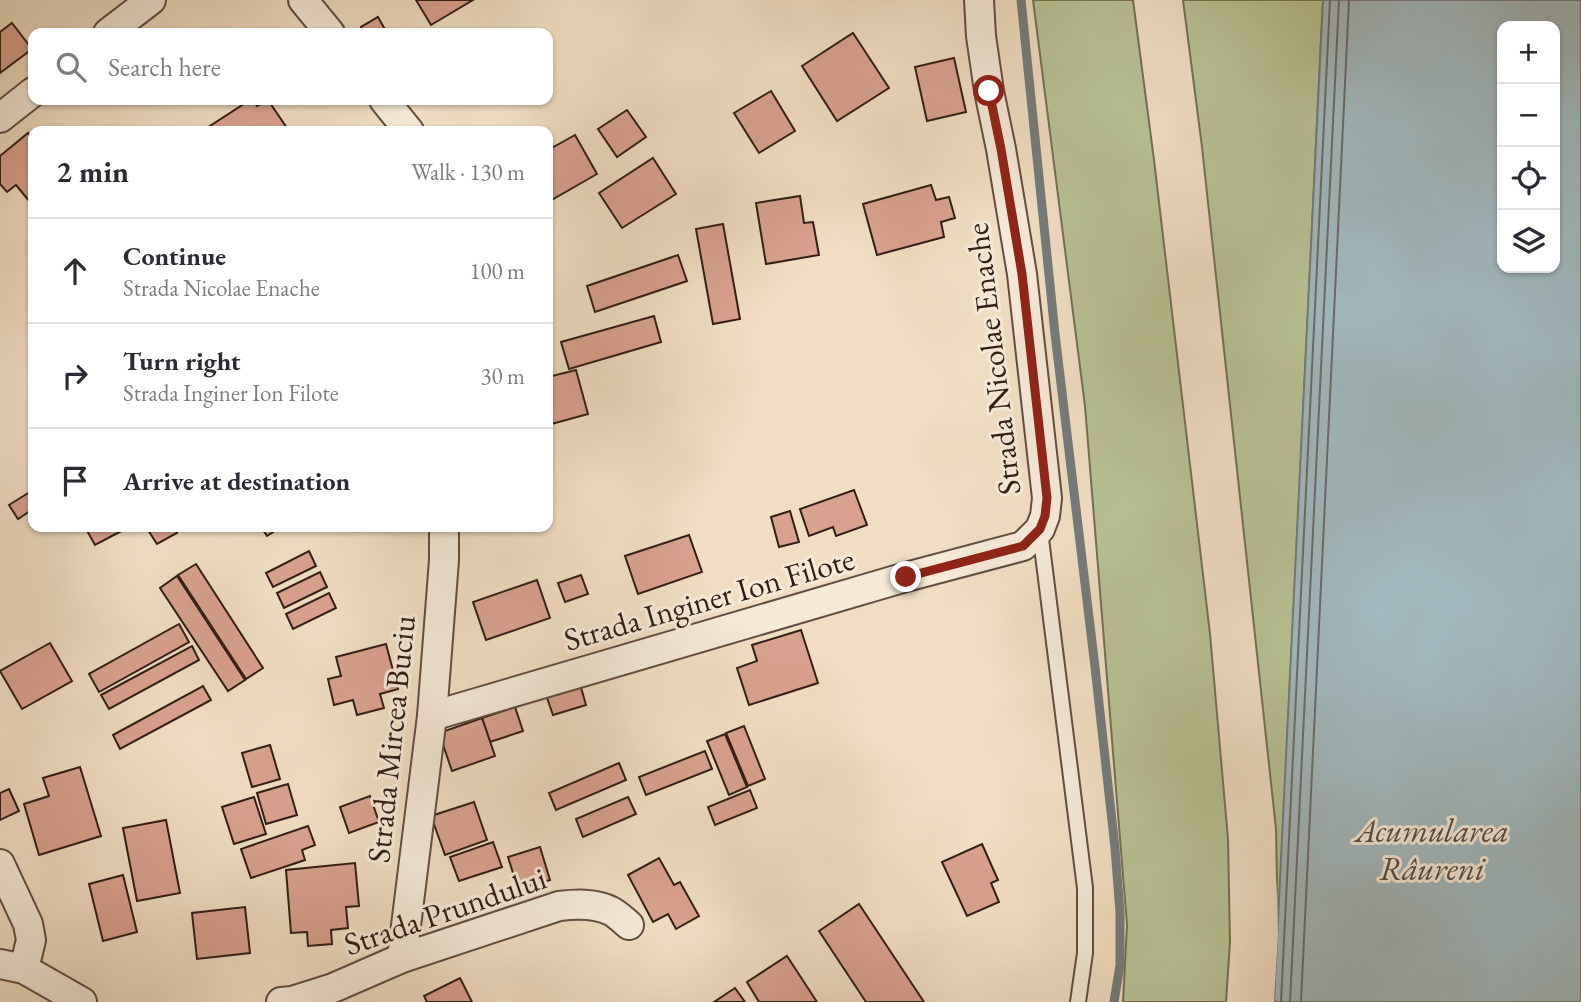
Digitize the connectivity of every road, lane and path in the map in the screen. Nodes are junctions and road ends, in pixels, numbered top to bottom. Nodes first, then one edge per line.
1 (151, 0) edge
2 (303, 0) edge
3 (979, 0) edge
4 (115, 28) edge
5 (326, 28) edge
6 (28, 96) edge
7 (387, 105) edge
8 (0, 118) edge
9 (405, 126) edge
10 (1040, 529) junction
11 (443, 532) edge
12 (432, 716) junction
13 (0, 863) edge
14 (629, 925) dead end
15 (402, 958) junction
16 (12, 966) edge
17 (82, 1002) edge
18 (281, 1002) edge
19 (1078, 1002) edge

1 - 4 street
2 - 5 street
3 - 10 street, Strada Nicolae Enache
6 - 8 street
7 - 9 street
10 - 12 street, Strada Inginer Ion Filote
10 - 19 lane, Strada Nicolae Enache
11 - 12 street, Strada Mircea Buciu
12 - 15 street, Strada Mircea Buciu
13 - 16 street
14 - 15 street, Strada Prundului
15 - 18 street, Strada Prundului
16 - 17 street

